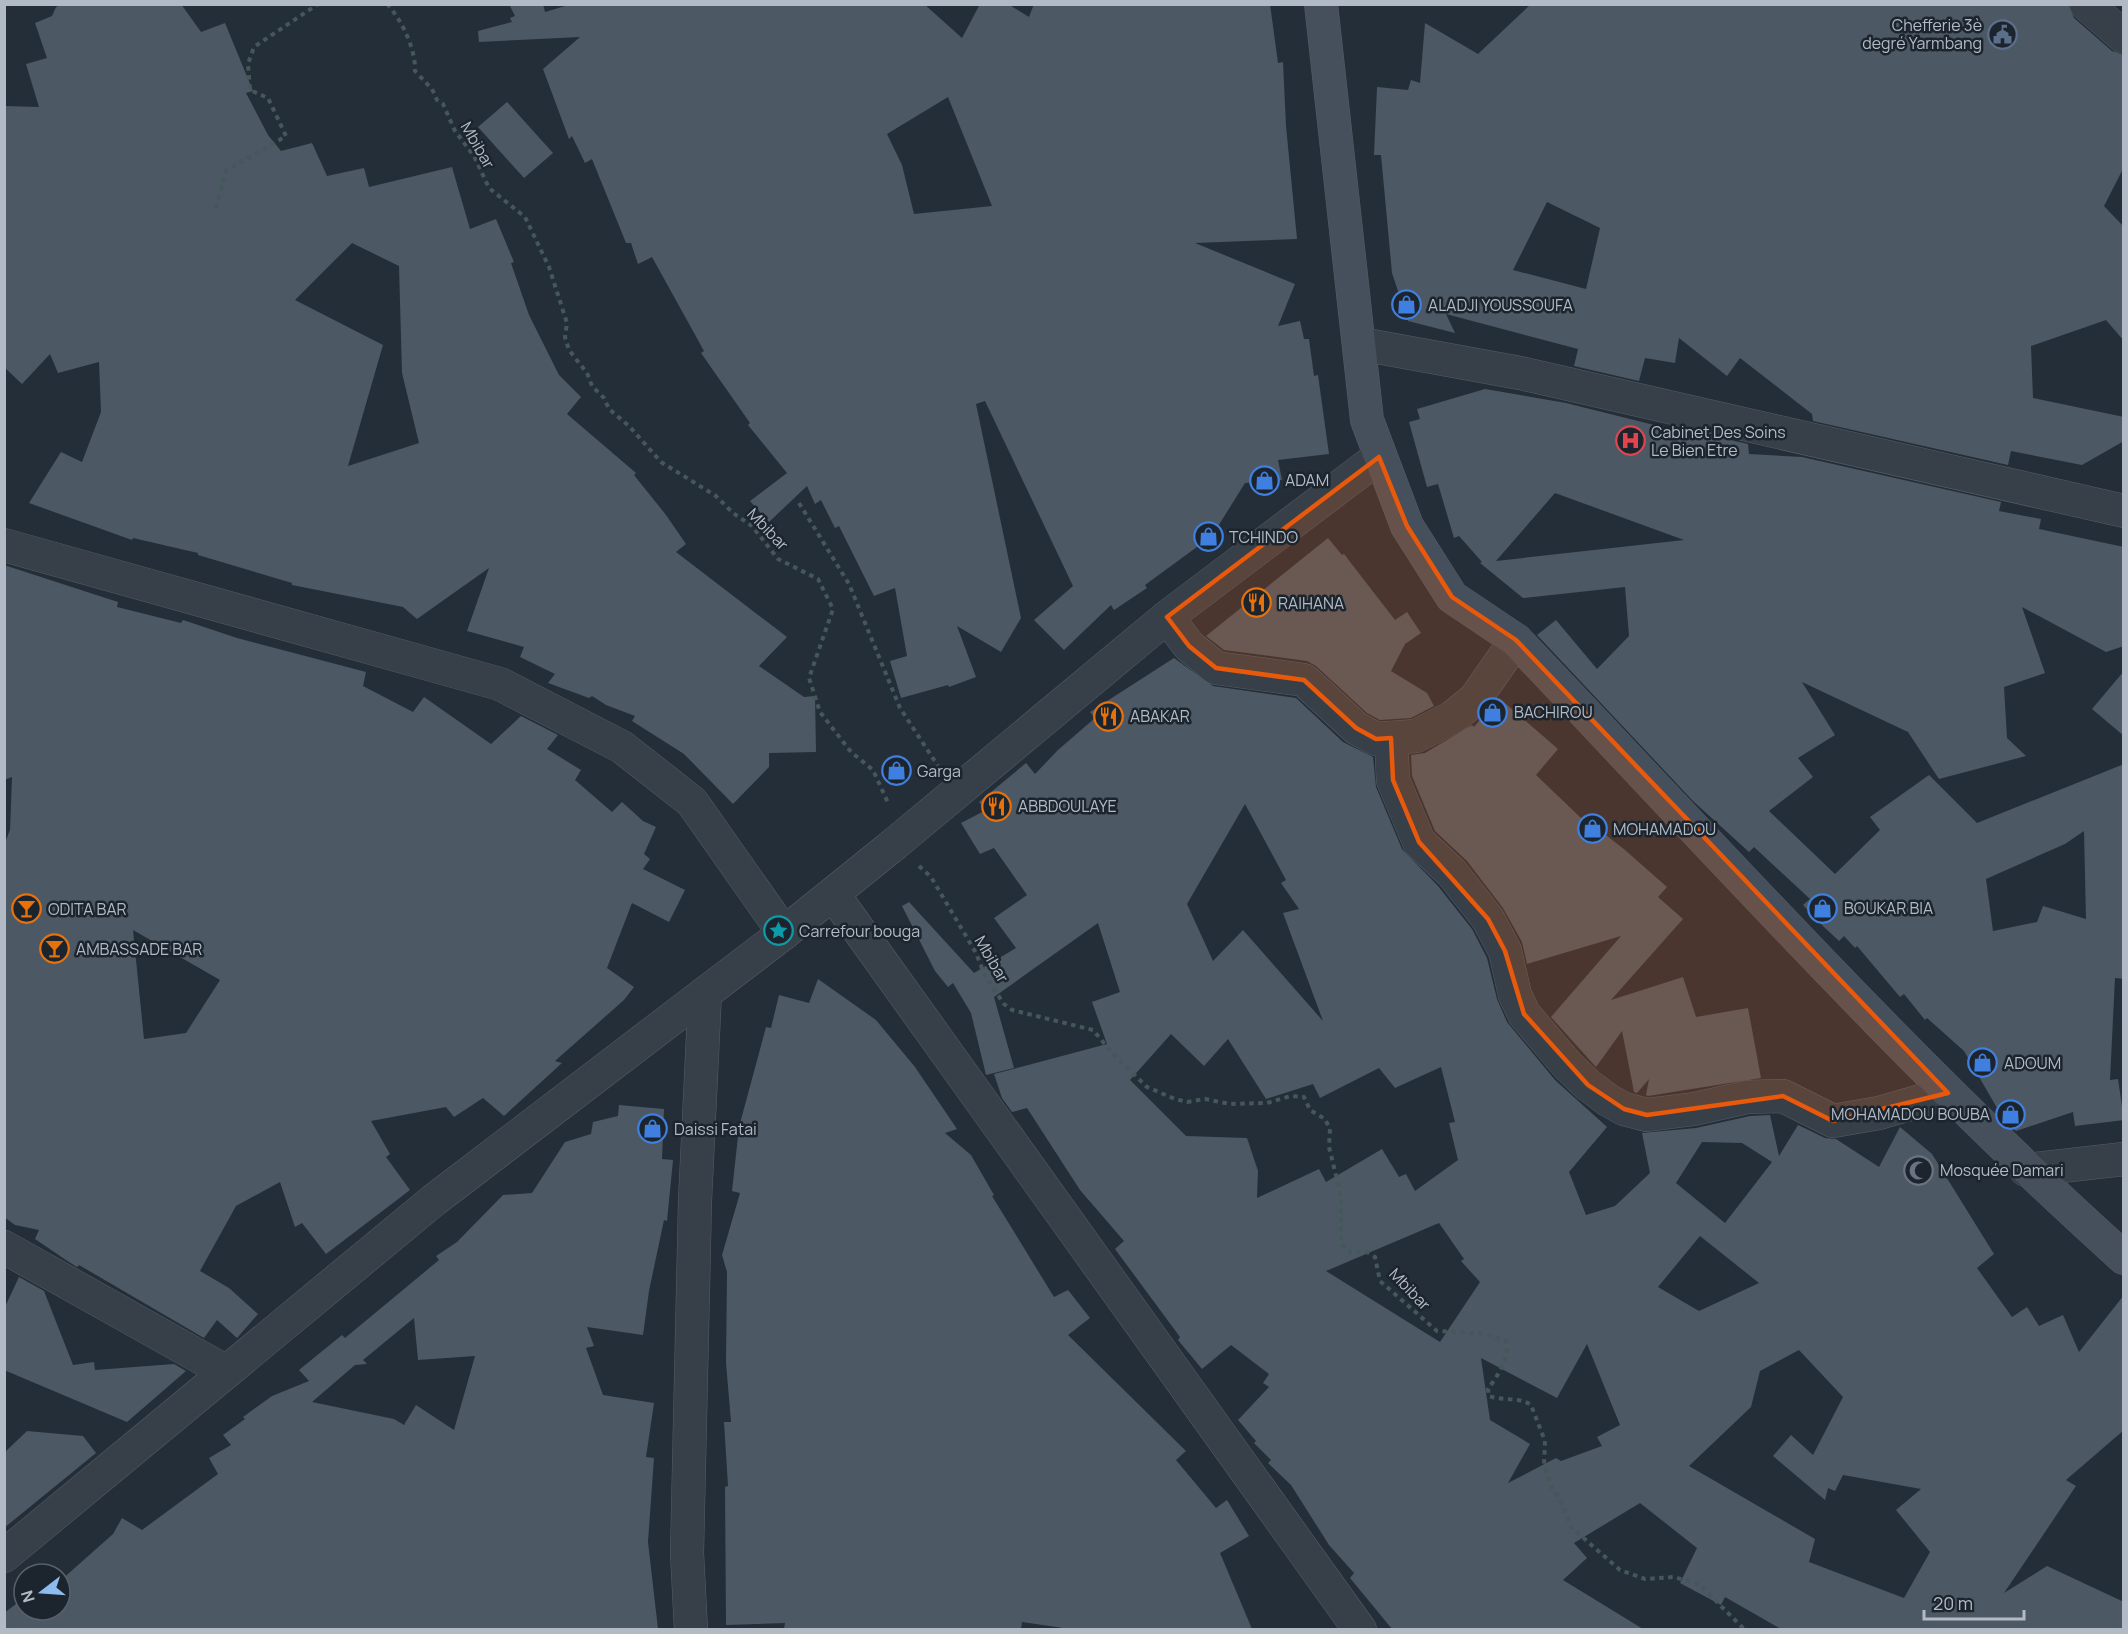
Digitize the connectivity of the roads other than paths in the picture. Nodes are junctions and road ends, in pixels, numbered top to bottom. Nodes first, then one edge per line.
1 (1322, 4) edge
2 (2086, 4) edge
3 (2124, 37) edge
4 (1361, 344) junction
5 (1379, 457) junction
6 (2124, 511) edge
7 (4, 545) edge
8 (1167, 617) junction
9 (1516, 640) junction
10 (1390, 738) junction
11 (833, 894) junction
12 (784, 933) junction
13 (705, 993) junction
14 (1948, 1093) junction
15 (2124, 1159) edge
16 (2025, 1170) junction
17 (4, 1247) edge
18 (2124, 1258) edge
19 (225, 1371) junction
20 (4, 1556) edge
21 (691, 1629) edge
22 (1360, 1629) edge

1 - 4 street
2 - 3 street
4 - 5 street
4 - 6 street
5 - 8 street
5 - 9 street
7 - 12 street
8 - 10 street
8 - 11 street
9 - 10 street
9 - 14 street
10 - 14 street
11 - 12 street
11 - 22 street
12 - 13 street
13 - 19 street
13 - 21 street
14 - 16 street
15 - 16 street
16 - 18 street
17 - 19 street
19 - 20 street

